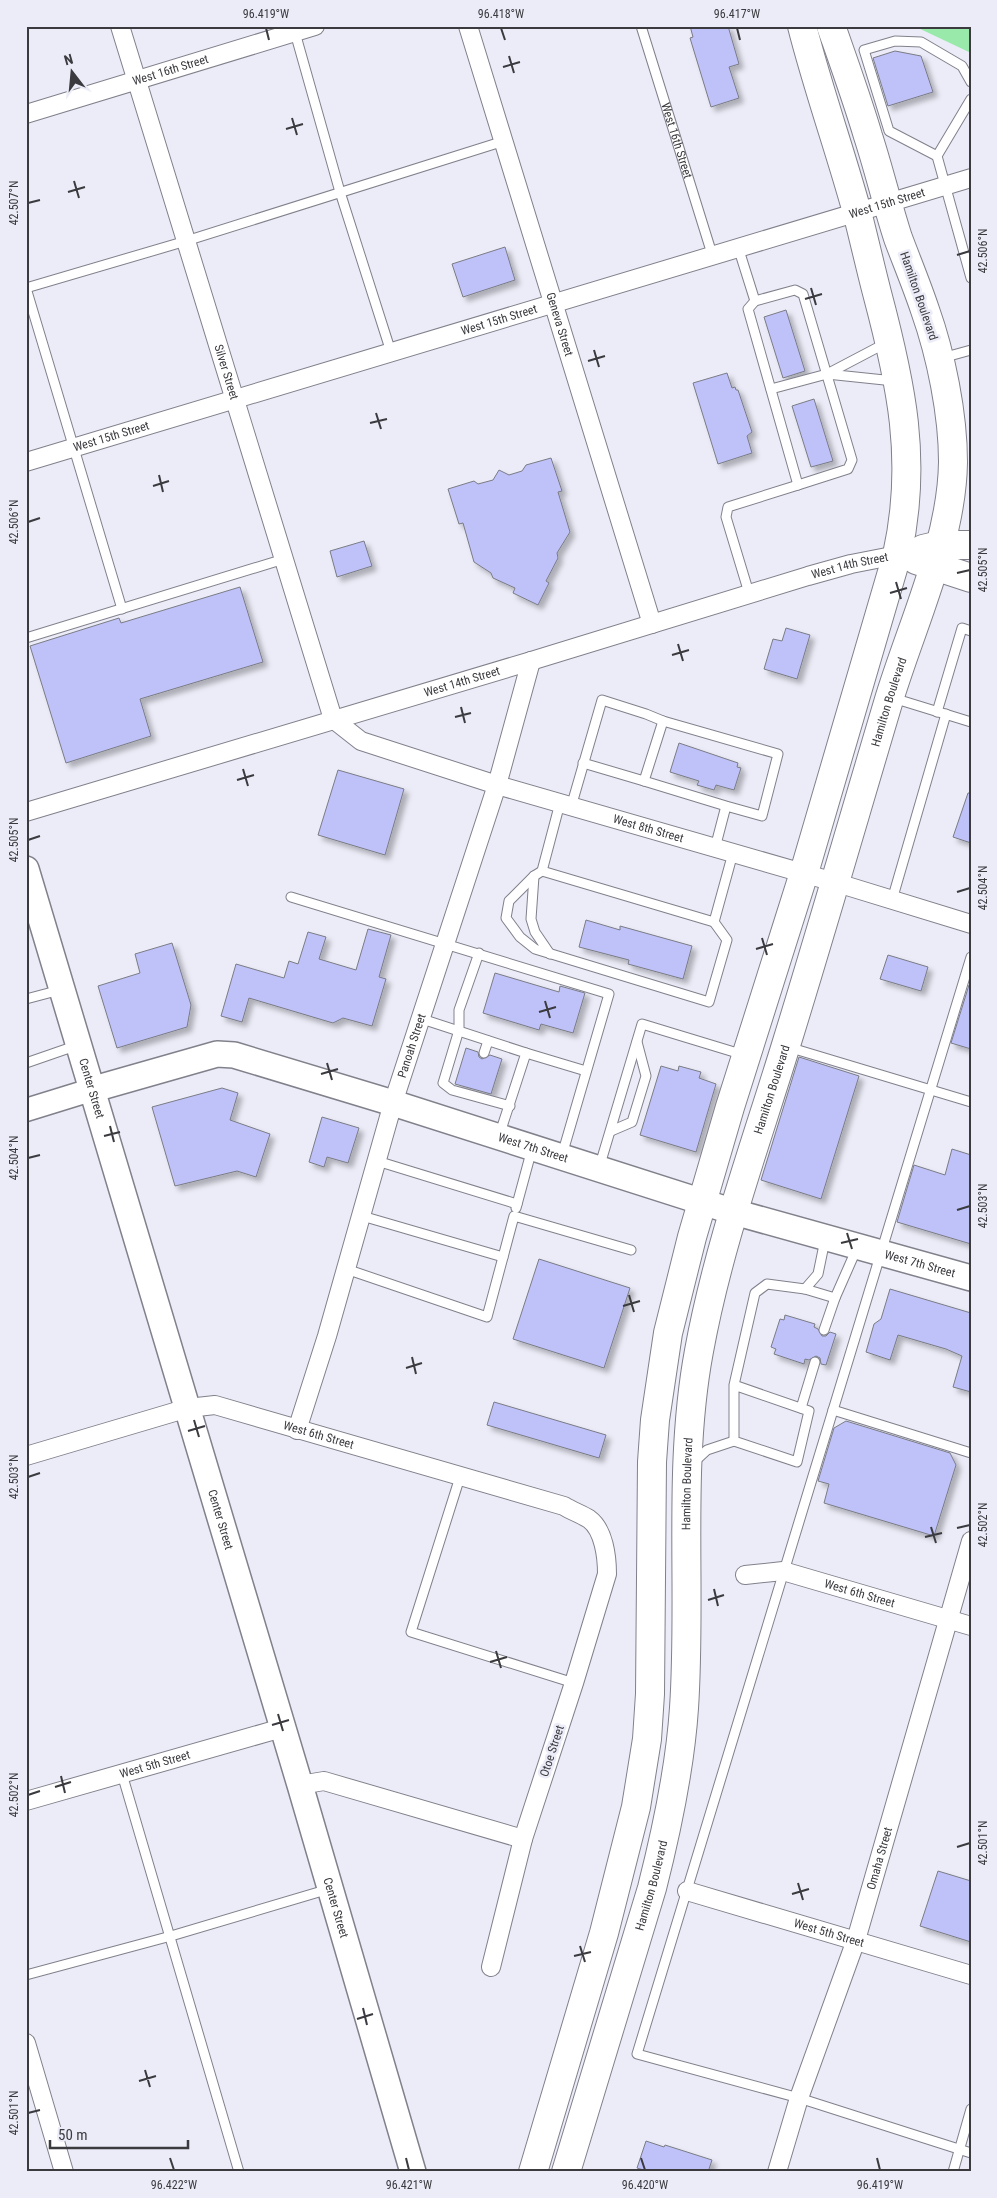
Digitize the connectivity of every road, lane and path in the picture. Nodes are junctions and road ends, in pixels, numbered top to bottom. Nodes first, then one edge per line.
1 (120, 26) edge
2 (315, 26) edge
3 (468, 26) edge
4 (641, 26) edge
5 (802, 26) edge
6 (831, 26) edge
7 (294, 29) edge
8 (137, 81) junction
9 (971, 82) edge
10 (971, 99) edge
11 (26, 114) edge
12 (504, 141) junction
13 (937, 156) junction
14 (971, 178) edge
15 (945, 184) junction
16 (340, 192) junction
17 (887, 202) junction
18 (856, 211) junction
19 (186, 241) junction
20 (738, 247) junction
21 (712, 254) junction
22 (971, 278) edge
23 (26, 288) edge
24 (755, 301) junction
25 (552, 303) junction
26 (890, 341) junction
27 (971, 350) edge
28 (391, 352) junction
29 (939, 359) junction
30 (827, 374) junction
31 (899, 381) junction
32 (771, 389) junction
33 (235, 400) junction
34 (74, 448) junction
35 (26, 462) edge
36 (798, 485) junction
37 (971, 545) edge
38 (897, 554) junction
39 (937, 555) junction
40 (284, 560) junction
41 (971, 578) edge
42 (749, 593) junction
43 (122, 609) junction
44 (652, 624) junction
45 (971, 631) edge
46 (26, 638) edge
47 (531, 661) junction
48 (890, 697) junction
49 (942, 713) junction
50 (333, 719) junction
51 (663, 721) junction
52 (971, 722) edge
53 (583, 763) junction
54 (644, 781) junction
55 (497, 785) junction
56 (566, 805) junction
57 (726, 806) junction
58 (26, 812) edge
59 (715, 848) junction
60 (733, 853) junction
61 (26, 868) edge
62 (804, 873) junction
63 (538, 874) junction
64 (834, 882) junction
65 (291, 897) dead end
66 (892, 900) junction
67 (714, 922) junction
68 (971, 924) edge
69 (446, 943) junction
70 (479, 953) junction
71 (550, 954) junction
72 (971, 957) edge
73 (63, 989) junction
74 (26, 998) edge
75 (422, 1018) junction
76 (458, 1030) junction
77 (488, 1041) junction
78 (637, 1042) junction
79 (79, 1044) junction
80 (786, 1046) junction
81 (484, 1053) dead end
82 (526, 1053) junction
83 (746, 1056) junction
84 (26, 1063) edge
85 (586, 1071) junction
86 (94, 1089) junction
87 (929, 1089) junction
88 (971, 1102) edge
89 (394, 1103) junction
90 (510, 1106) junction
91 (26, 1110) edge
92 (611, 1131) junction
93 (499, 1136) junction
94 (532, 1146) junction
95 (562, 1156) junction
96 (377, 1162) junction
97 (599, 1168) junction
98 (703, 1202) junction
99 (517, 1204) junction
100 (734, 1212) junction
101 (362, 1216) junction
102 (514, 1216) junction
103 (826, 1237) junction
104 (869, 1249) junction
105 (631, 1250) dead end
106 (502, 1257) junction
107 (346, 1269) junction
108 (971, 1278) edge
109 (805, 1289) junction
110 (835, 1298) junction
111 (824, 1330) dead end
112 (815, 1362) dead end
113 (734, 1384) junction
114 (188, 1408) junction
115 (801, 1408) junction
116 (833, 1410) junction
117 (297, 1430) junction
118 (734, 1441) junction
119 (971, 1452) edge
120 (27, 1454) edge
121 (687, 1469) junction
122 (460, 1477) junction
123 (600, 1536) joint
124 (971, 1540) edge
125 (783, 1571) junction
126 (746, 1575) dead end
127 (947, 1619) junction
128 (971, 1626) edge
129 (574, 1683) junction
130 (282, 1728) junction
131 (122, 1774) junction
132 (300, 1785) junction
133 (26, 1801) edge
134 (523, 1839) junction
135 (331, 1888) junction
136 (687, 1891) junction
137 (171, 1936) junction
138 (856, 1940) junction
139 (491, 1967) dead end
140 (26, 1975) edge
141 (971, 1975) edge
142 (26, 2043) edge
143 (799, 2098) junction
144 (971, 2109) edge
145 (959, 2150) junction
146 (971, 2153) edge
147 (64, 2172) edge
148 (239, 2172) edge
149 (413, 2172) edge
150 (533, 2172) edge
151 (566, 2172) edge
152 (777, 2172) edge
153 (952, 2172) edge

1 - 8 street, Silver Street
2 - 7 street, West 16th Street
3 - 12 street, Geneva Street
4 - 21 lane, West 16th Street
5 - 18 main road
6 - 17 main road, Hamilton Boulevard
7 - 8 street, West 16th Street
7 - 16 lane
8 - 11 street, West 16th Street
8 - 19 street, Silver Street
9 - 13 lane
10 - 13 lane
12 - 16 lane
12 - 25 street, Geneva Street
13 - 15 lane
14 - 15 street, West 15th Street
15 - 17 street, West 15th Street
15 - 22 lane
16 - 19 lane
16 - 28 lane
17 - 18 street, West 15th Street
17 - 29 main road, Hamilton Boulevard
18 - 20 street, West 15th Street
18 - 26 main road
19 - 23 lane
19 - 33 street, Silver Street
20 - 21 street, West 15th Street
20 - 24 lane
21 - 25 street, West 15th Street
23 - 34 lane
24 - 30 lane
24 - 32 lane
25 - 28 street, West 15th Street
25 - 44 street, Geneva Street
26 - 30 lane
26 - 31 main road
27 - 29 lane
28 - 33 street, West 15th Street
29 - 39 main road, Hamilton Boulevard
30 - 31 lane
30 - 32 lane
30 - 36 lane
31 - 38 main road
32 - 36 lane
33 - 34 street, West 15th Street
33 - 40 street, Silver Street
34 - 35 street, West 15th Street
34 - 43 lane
36 - 42 lane
37 - 39 main road
38 - 39 main road
38 - 42 street, West 14th Street
38 - 62 main road
39 - 41 main road
39 - 48 main road, Hamilton Boulevard
40 - 43 lane
40 - 50 street, Silver Street
42 - 44 street, West 14th Street
43 - 46 lane
44 - 47 street, West 14th Street
45 - 49 lane
47 - 50 street, West 14th Street
47 - 55 street, Panoah Street
48 - 49 lane
48 - 64 main road, Hamilton Boulevard
49 - 52 lane
49 - 66 lane
50 - 55 street, West 8th Street
50 - 58 street, West 14th Street
51 - 53 lane
51 - 54 lane
51 - 57 lane
53 - 54 lane
53 - 56 lane
54 - 57 lane
55 - 56 street, West 8th Street
55 - 69 street, Panoah Street
56 - 59 street, West 8th Street
56 - 63 lane
57 - 59 lane
59 - 60 street, West 8th Street
60 - 62 street, West 8th Street
60 - 67 lane
61 - 73 main road, Center Street
62 - 64 street, West 8th Street
62 - 83 main road
63 - 67 lane
63 - 71 lane
63 - 71 lane
64 - 66 street, West 8th Street
64 - 80 main road, Hamilton Boulevard
65 - 69 lane
66 - 68 street, West 8th Street
67 - 71 lane
69 - 70 lane
69 - 75 street, Panoah Street
70 - 76 lane
70 - 85 lane
72 - 87 lane
73 - 74 lane
73 - 79 main road, Center Street
75 - 76 lane
75 - 89 street, Panoah Street
76 - 77 lane
76 - 90 lane
77 - 81 lane
77 - 82 lane
78 - 83 lane
78 - 92 lane
78 - 92 lane
79 - 84 lane
79 - 86 main road, Center Street
80 - 87 lane
80 - 100 main road, Hamilton Boulevard
82 - 85 lane
82 - 90 lane
83 - 98 main road
85 - 95 lane
86 - 89 main road, West 7th Street
86 - 91 street
86 - 114 main road, Center Street
87 - 88 lane
87 - 104 lane
89 - 93 main road, West 7th Street
89 - 96 street, Panoah Street
90 - 93 lane
92 - 97 lane
93 - 94 main road, West 7th Street
94 - 95 main road, West 7th Street
94 - 99 lane
95 - 97 main road, West 7th Street
96 - 99 lane
96 - 101 street, Panoah Street
97 - 98 main road, West 7th Street
98 - 100 main road, West 7th Street
98 - 150 main road
99 - 102 lane
100 - 103 main road, West 7th Street
100 - 121 main road, Hamilton Boulevard
101 - 106 lane
101 - 107 street, Panoah Street
102 - 105 lane
102 - 106 lane
103 - 104 main road, West 7th Street
103 - 109 lane
104 - 108 main road, West 7th Street
104 - 110 lane
104 - 116 lane
106 - 107 lane
107 - 117 street, Panoah Street
109 - 110 lane
109 - 113 lane
110 - 111 lane
112 - 115 lane
113 - 115 lane
113 - 118 lane
114 - 117 street, West 6th Street
114 - 120 street, West 6th Street
114 - 130 main road, Center Street
115 - 118 lane
116 - 119 lane
116 - 125 lane
117 - 122 street, West 6th Street
118 - 121 lane
121 - 151 main road, Hamilton Boulevard
122 - 123 street, West 6th Street
122 - 129 lane
123 - 129 street, Otoe Street
124 - 127 street, Omaha Street
125 - 126 street, West 6th Street
125 - 127 street, West 6th Street
125 - 136 lane
127 - 128 street, West 6th Street
127 - 138 street, Omaha Street
129 - 134 street, Otoe Street
130 - 131 street, West 5th Street
130 - 132 main road, Center Street
131 - 133 street, West 5th Street
131 - 137 lane
132 - 134 street
132 - 135 main road, Center Street
134 - 139 street, Otoe Street
135 - 137 lane
135 - 149 main road, Center Street
136 - 138 street, West 5th Street
136 - 143 lane
137 - 140 lane
137 - 148 lane
138 - 141 street, West 5th Street
138 - 143 street, Omaha Street
142 - 147 street
143 - 145 lane
143 - 152 street, Omaha Street
144 - 145 lane
145 - 146 lane
145 - 153 lane

